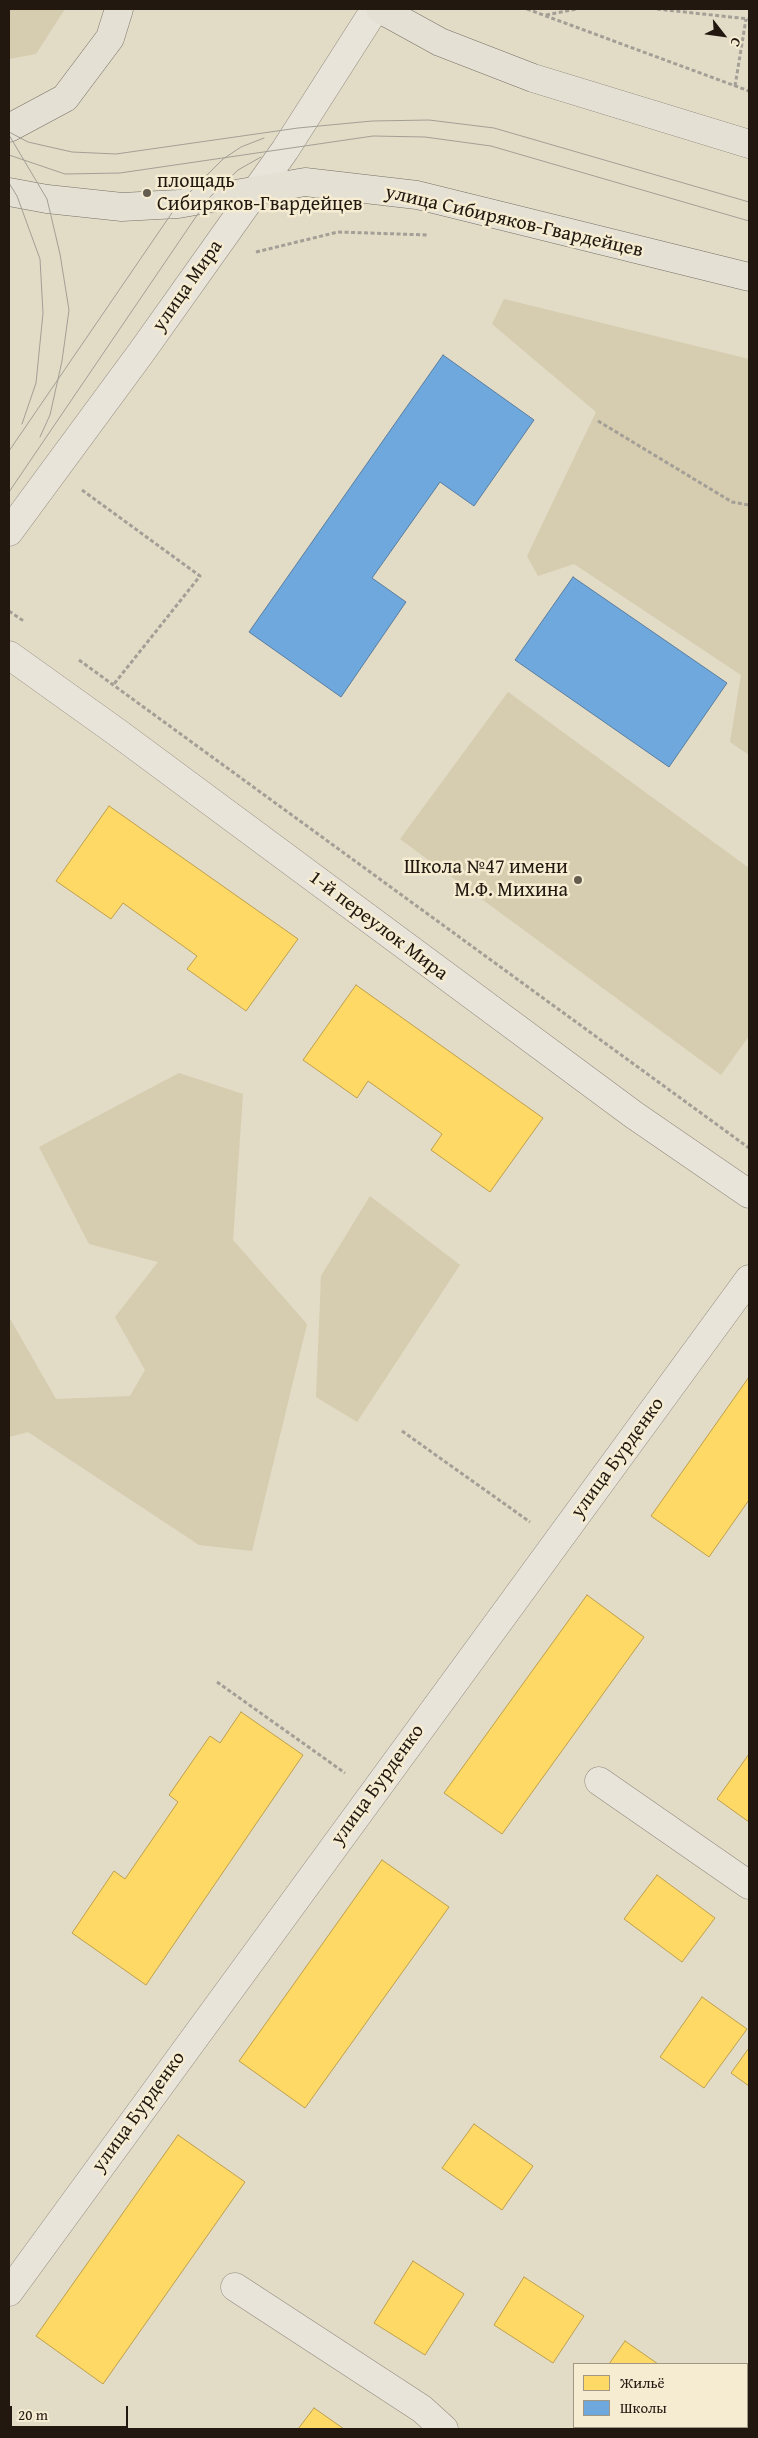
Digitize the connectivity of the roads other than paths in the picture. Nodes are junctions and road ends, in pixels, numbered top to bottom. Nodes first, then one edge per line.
1 (119, 9) edge
2 (375, 9) edge
3 (380, 9) edge
4 (9, 128) edge
5 (749, 144) edge
6 (254, 191) junction
7 (9, 192) edge
8 (749, 277) edge
9 (9, 532) edge
10 (9, 655) edge
11 (749, 1194) edge
12 (749, 1279) edge
13 (599, 1780) dead end
14 (749, 1885) edge
15 (235, 2287) dead end
16 (9, 2292) edge
17 (444, 2429) edge

1 - 4 main road
2 - 6 street, улица Мира
3 - 5 main road
6 - 7 main road, улица Сибиряков-Гвардейцев
6 - 8 main road, улица Сибиряков-Гвардейцев
6 - 9 street, улица Мира
10 - 11 street, 1-й переулок Мира
12 - 16 street, улица Бурденко
13 - 14 street
15 - 17 street

